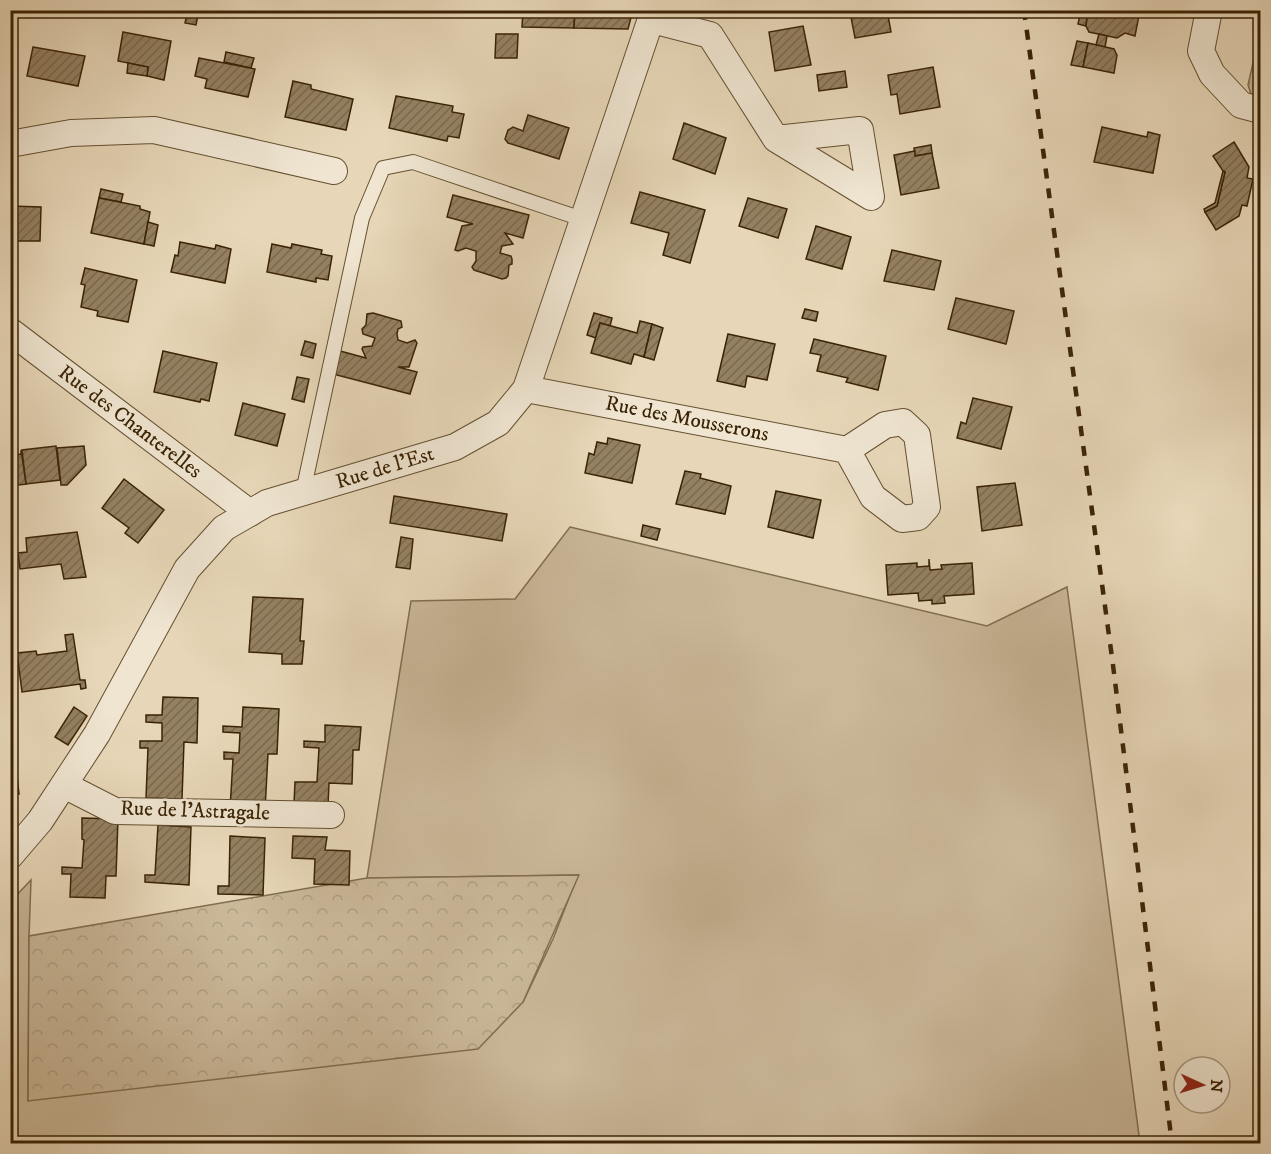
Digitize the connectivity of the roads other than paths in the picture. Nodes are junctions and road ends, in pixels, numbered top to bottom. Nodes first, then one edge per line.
1 (1209, 10) edge
2 (653, 15) edge
3 (1260, 110) edge
4 (776, 139) dead end
5 (10, 144) edge
6 (334, 171) dead end
7 (585, 220) junction
8 (10, 331) edge
9 (526, 389) junction
10 (847, 450) dead end
11 (303, 492) junction
12 (250, 513) junction
13 (64, 785) junction
14 (331, 815) dead end
15 (10, 855) edge

1 - 3 street
2 - 4 street
2 - 7 street, Rue de l'Est
5 - 6 street
7 - 9 street, Rue de l'Est
7 - 11 lane
8 - 12 street, Rue des Chanterelles
9 - 10 street, Rue des Mousserons
9 - 11 street, Rue de l'Est
11 - 12 street, Rue de l'Est
12 - 13 street, Rue de l'Est
13 - 14 street, Rue de l'Astragale
13 - 15 street, Rue de l'Est

